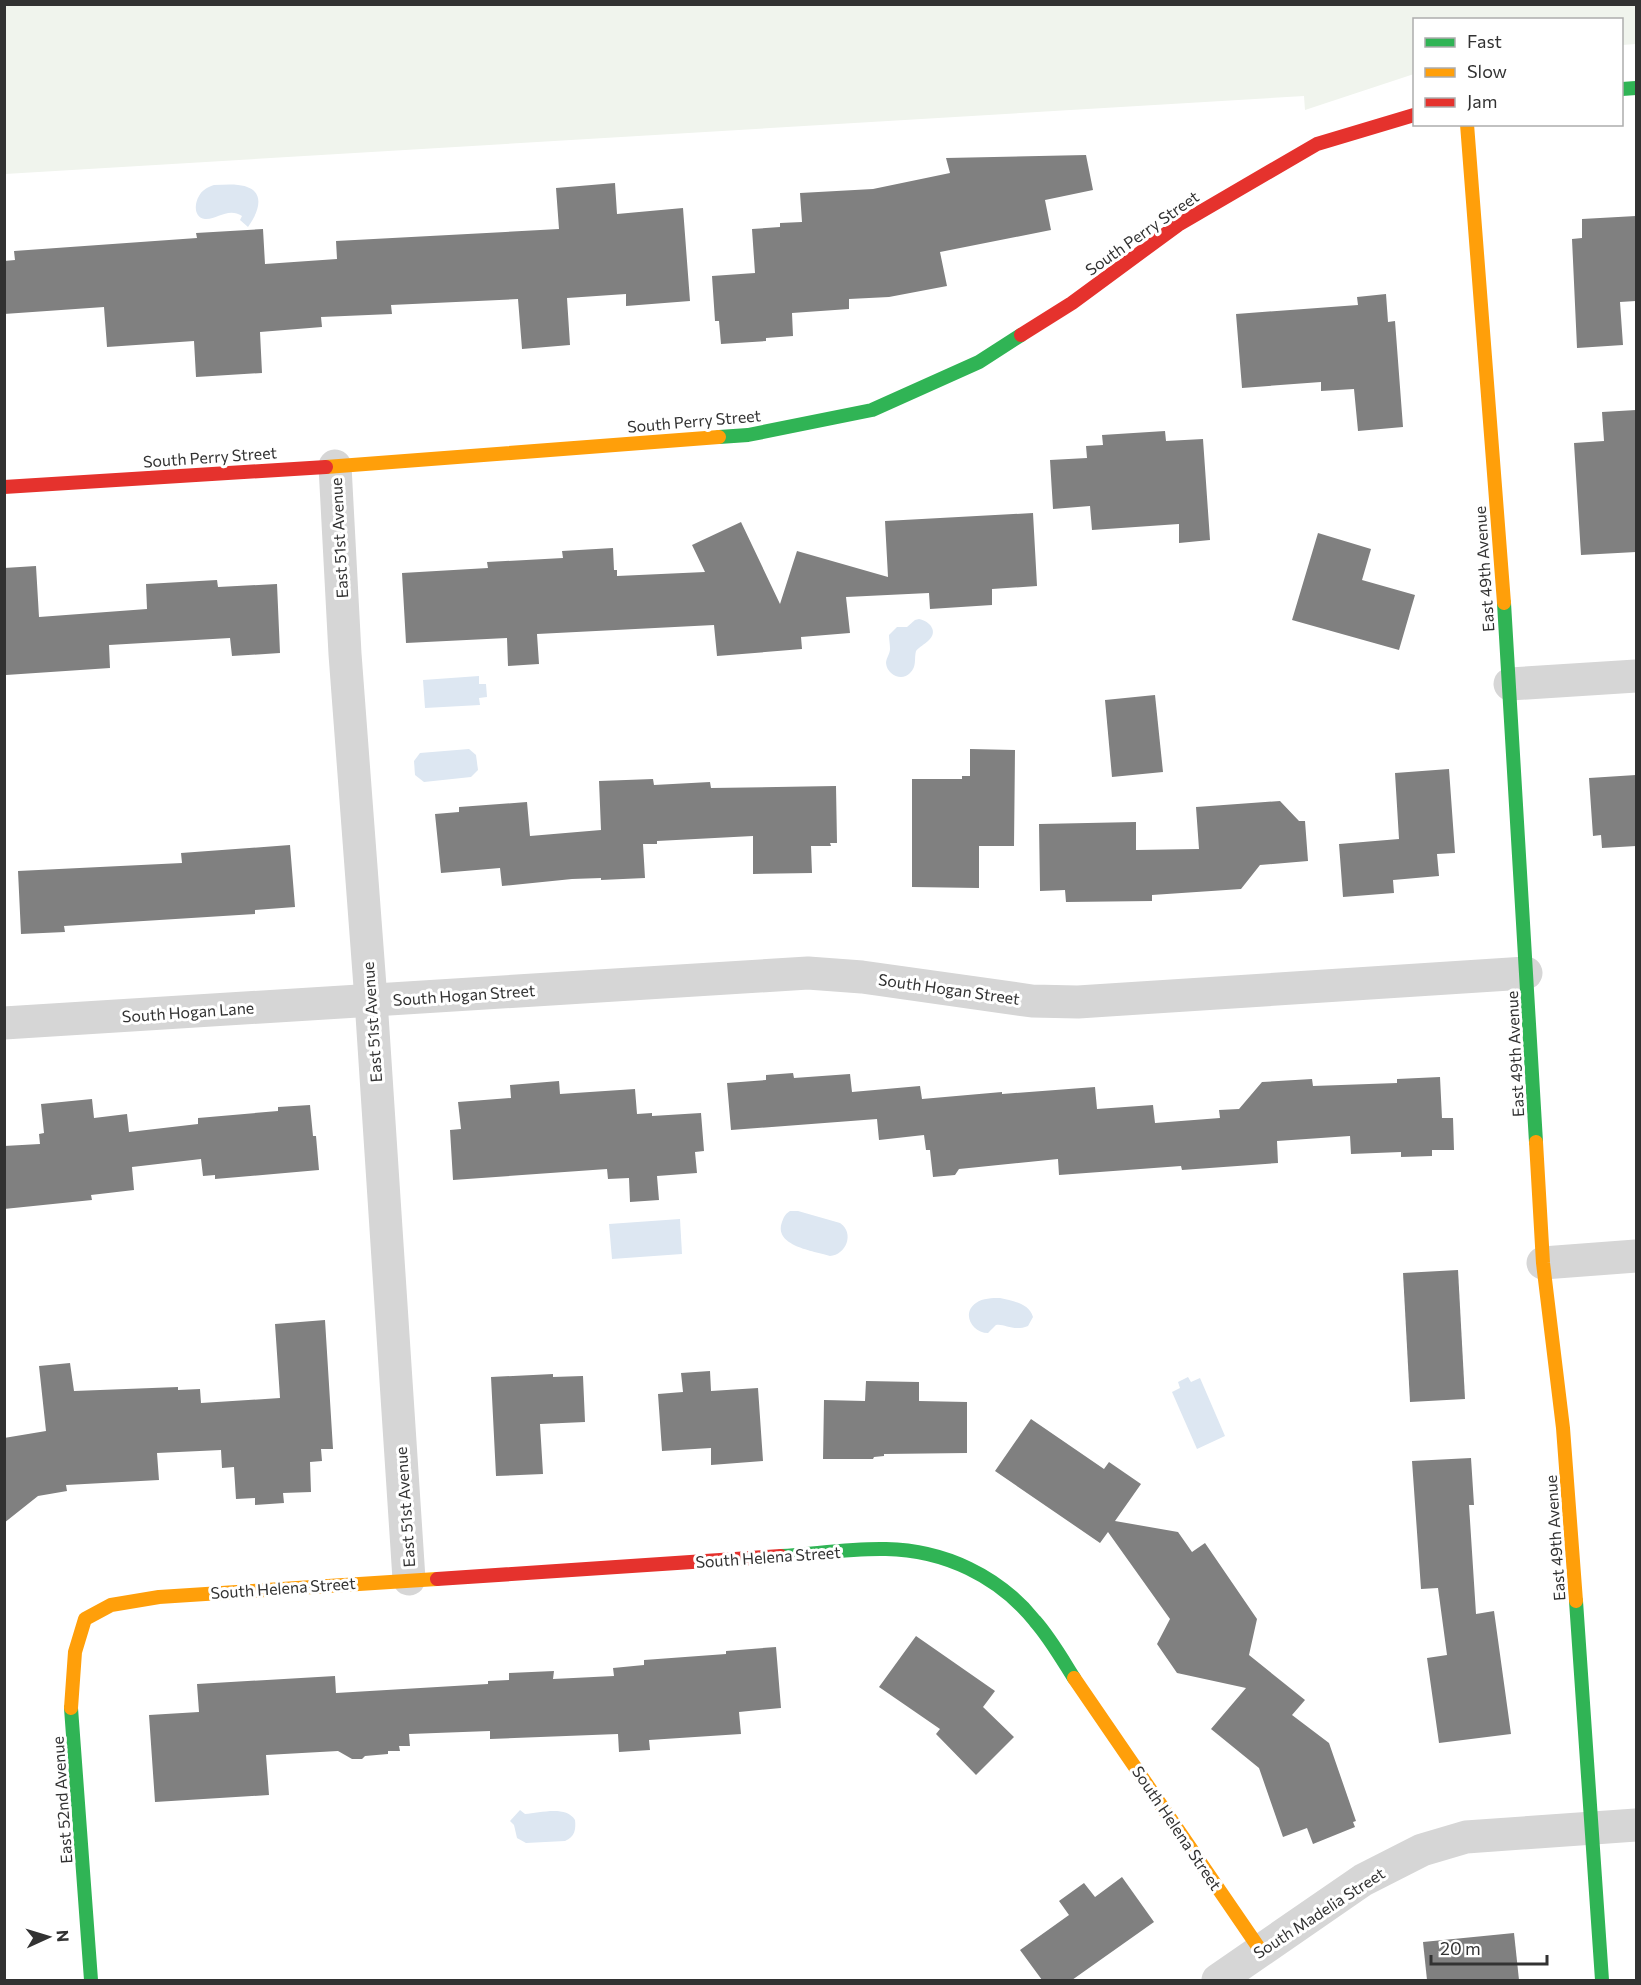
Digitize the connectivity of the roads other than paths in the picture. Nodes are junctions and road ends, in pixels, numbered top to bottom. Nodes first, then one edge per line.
1 (1413, 115) edge
2 (1467, 126) edge
3 (335, 466) junction
4 (4, 487) edge
5 (1636, 676) edge
6 (1510, 684) junction
7 (1526, 973) junction
8 (371, 1000) junction
9 (4, 1023) edge
10 (1636, 1256) edge
11 (1544, 1263) junction
12 (410, 1579) junction
13 (85, 1619) joint
14 (1636, 1825) edge
15 (1593, 1827) junction
16 (1261, 1951) junction
17 (91, 1980) edge
18 (1218, 1980) edge
19 (1602, 1980) edge

1 - 3 street, South Perry Street
2 - 6 street, East 49th Avenue
3 - 4 street, South Perry Street
3 - 8 street, East 51st Avenue
5 - 6 street
6 - 7 street, East 49th Avenue
7 - 8 street, South Hogan Street
7 - 11 street, East 49th Avenue
8 - 9 street, South Hogan Lane
8 - 12 street, East 51st Avenue
10 - 11 street
11 - 15 street, East 49th Avenue
12 - 13 street, South Helena Street
12 - 16 street, South Helena Street
13 - 17 street, East 52nd Avenue
14 - 15 street, South Madelia Street
15 - 16 street, South Madelia Street
15 - 19 street, East 49th Avenue
16 - 18 street, South Madelia Street

